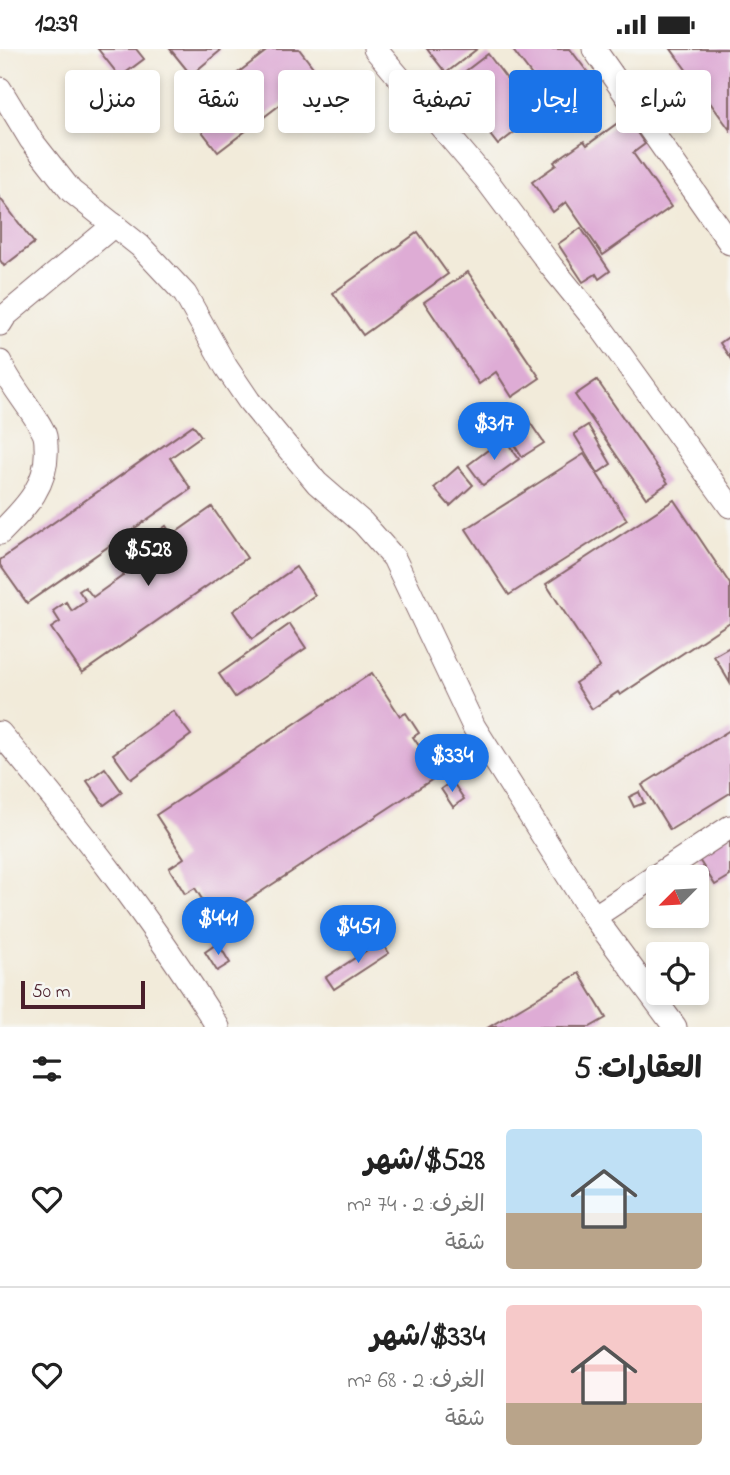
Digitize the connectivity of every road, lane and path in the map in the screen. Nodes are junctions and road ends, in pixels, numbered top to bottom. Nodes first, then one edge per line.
1 (376, 49) edge
2 (594, 49) edge
3 (0, 89) edge
4 (114, 225) junction
5 (730, 243) edge
6 (0, 324) edge
7 (0, 362) edge
8 (730, 506) edge
9 (0, 533) edge
10 (0, 733) edge
11 (730, 827) edge
12 (594, 917) junction
13 (218, 1027) edge
14 (675, 1027) edge

1 - 8 lane
2 - 5 lane
3 - 4 lane
4 - 6 lane
4 - 12 lane
7 - 9 lane
10 - 13 lane
11 - 12 lane
12 - 14 lane

